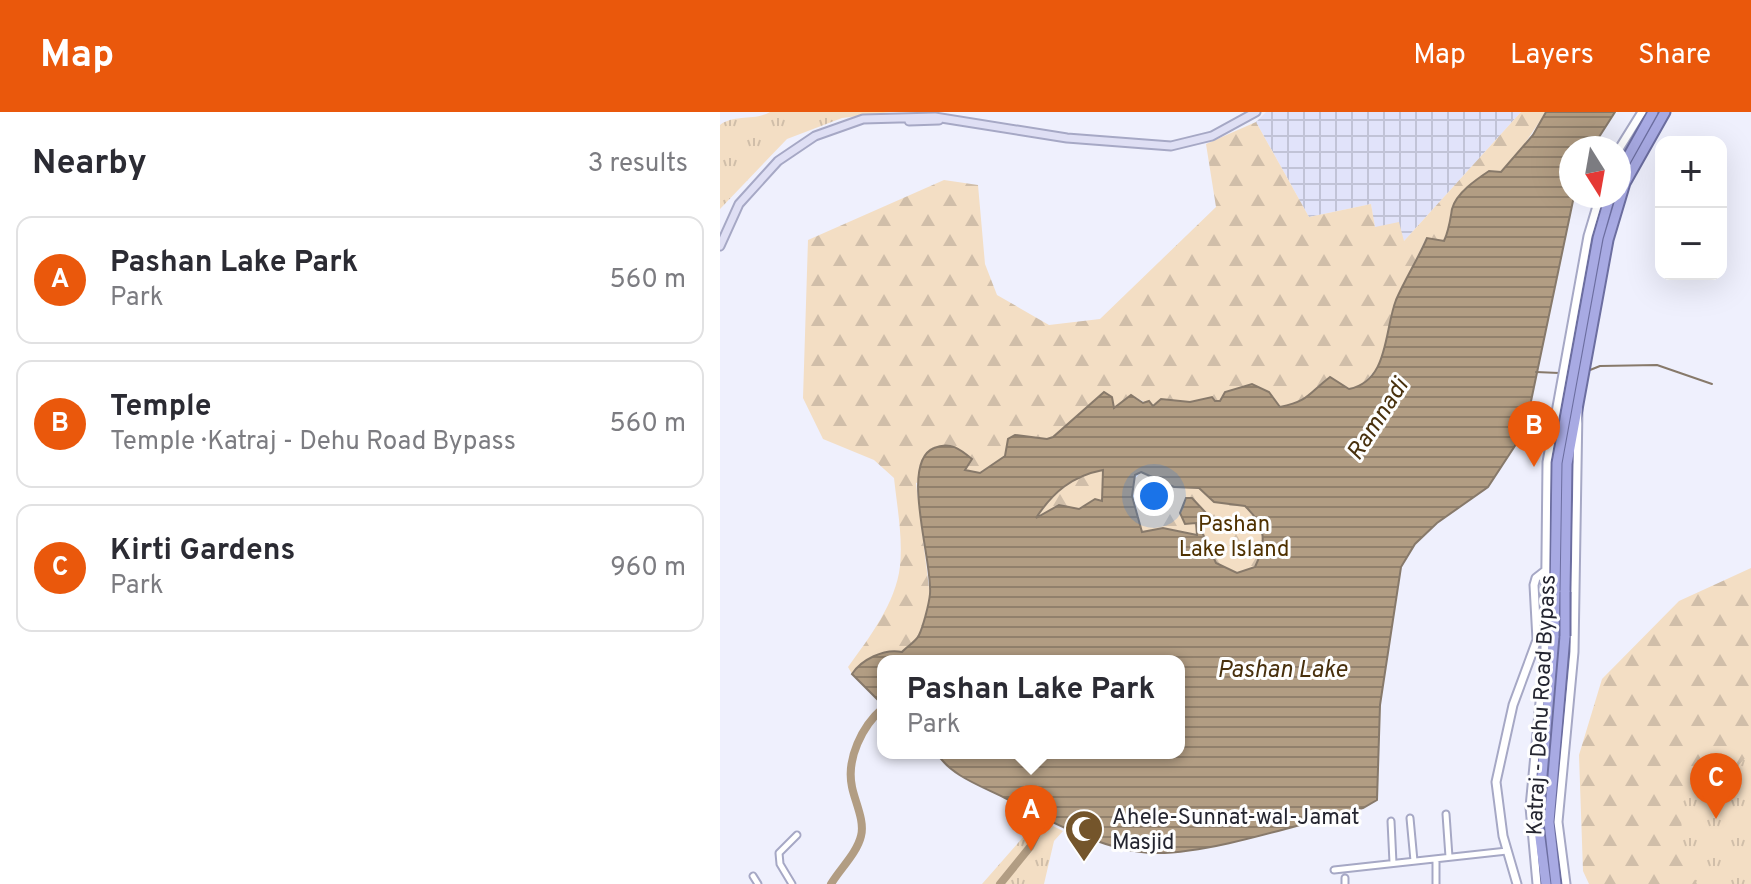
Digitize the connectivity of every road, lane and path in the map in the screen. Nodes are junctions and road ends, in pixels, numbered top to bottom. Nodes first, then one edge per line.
1 (1256, 112) edge
2 (1642, 112) edge
3 (1653, 112) edge
4 (1665, 112) edge
5 (1627, 136) edge
6 (1631, 151) edge
7 (1596, 208) edge
8 (1607, 208) edge
9 (720, 246) edge
10 (1575, 359) junction
11 (1571, 394) junction
12 (1559, 420) junction
13 (1545, 571) junction
14 (1560, 592) junction
15 (1546, 619) junction
16 (1575, 620) junction
17 (1560, 636) junction
18 (1544, 658) junction
19 (1529, 661) junction
20 (1535, 807) junction
21 (1446, 814) dead end
22 (1410, 818) dead end
23 (1391, 821) dead end
24 (797, 835) dead end
25 (1554, 843) junction
26 (1507, 851) junction
27 (1449, 857) junction
28 (1436, 859) junction
29 (1414, 861) junction
30 (1393, 863) junction
31 (1334, 870) dead end
32 (753, 876) dead end
33 (758, 884) edge
34 (792, 884) edge
35 (1436, 884) edge
36 (1517, 884) edge
37 (1537, 884) edge
38 (1546, 884) edge
39 (1556, 884) edge
40 (1566, 884) edge

1 - 9 main road
2 - 5 street
3 - 6 highway
4 - 10 highway, Katraj - Dehu Road Bypass
7 - 10 street
8 - 10 highway, Katraj - Dehu Road Bypass
10 - 11 highway, Katraj - Dehu Road Bypass
10 - 11 street
11 - 12 highway, Katraj - Dehu Road Bypass
11 - 14 highway, Katraj - Dehu Road Bypass
11 - 16 street
12 - 13 street
12 - 14 highway, Katraj - Dehu Road Bypass
13 - 15 street
13 - 19 street
14 - 17 highway, Katraj - Dehu Road Bypass, bridge
15 - 16 street
15 - 18 street
16 - 25 street
17 - 20 highway, Katraj - Dehu Road Bypass
17 - 25 highway, Katraj - Dehu Road Bypass
18 - 19 street
18 - 20 street
19 - 26 street
20 - 37 street
20 - 38 highway, Katraj - Dehu Road Bypass
21 - 27 street
22 - 29 street
23 - 30 street
24 - 34 street
25 - 39 highway, Katraj - Dehu Road Bypass
25 - 40 street
26 - 27 street
26 - 36 street
27 - 28 street
28 - 29 street
28 - 35 street
29 - 30 street
30 - 31 street
32 - 33 street

